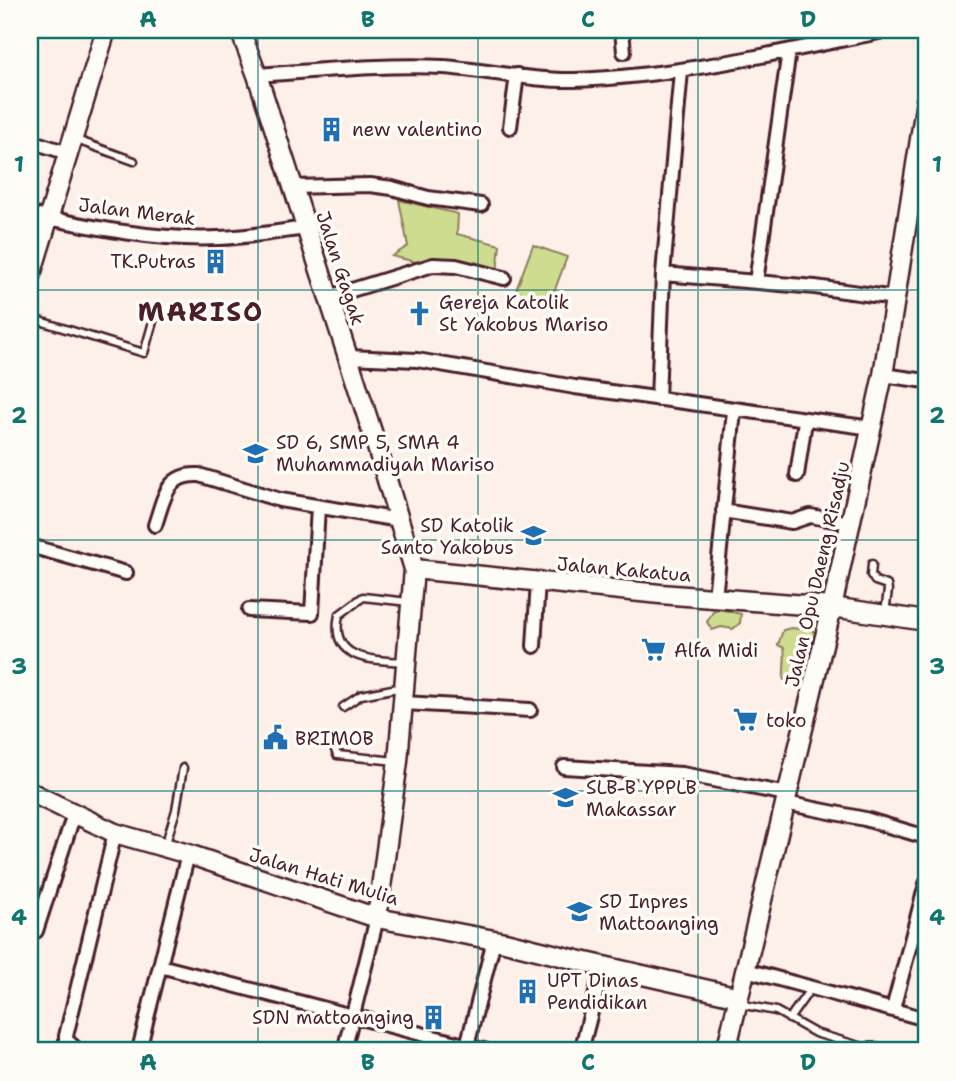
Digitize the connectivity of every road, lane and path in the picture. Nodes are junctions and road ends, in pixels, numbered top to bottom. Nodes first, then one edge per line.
1 (106, 30) edge
2 (240, 30) edge
3 (622, 30) edge
4 (889, 30) edge
5 (789, 51) junction
6 (624, 52) dead end
7 (681, 71) junction
8 (257, 75) junction
9 (517, 75) junction
10 (926, 101) edge
11 (510, 127) dead end
12 (30, 141) edge
13 (70, 145) junction
14 (134, 161) dead end
15 (292, 187) junction
16 (481, 205) dead end
17 (30, 214) edge
18 (48, 218) junction
19 (305, 228) junction
20 (663, 274) junction
21 (30, 275) edge
22 (505, 278) dead end
23 (756, 282) junction
24 (329, 297) junction
25 (895, 298) junction
26 (30, 318) edge
27 (154, 318) dead end
28 (348, 357) junction
29 (883, 375) junction
30 (926, 381) edge
31 (658, 399) junction
32 (734, 411) junction
33 (805, 421) junction
34 (872, 428) junction
35 (797, 475) dead end
36 (318, 507) junction
37 (723, 511) junction
38 (399, 520) junction
39 (850, 523) junction
40 (155, 525) dead end
41 (30, 546) edge
42 (872, 564) dead end
43 (414, 569) junction
44 (126, 573) dead end
45 (538, 581) junction
46 (715, 598) junction
47 (411, 602) junction
48 (832, 607) junction
49 (249, 610) dead end
50 (884, 615) junction
51 (926, 621) edge
52 (534, 646) dead end
53 (407, 662) junction
54 (404, 695) junction
55 (343, 707) dead end
56 (530, 710) dead end
57 (335, 750) dead end
58 (398, 761) junction
59 (564, 766) dead end
60 (183, 768) dead end
61 (30, 792) edge
62 (786, 798) junction
63 (74, 814) junction
64 (116, 833) junction
65 (926, 837) edge
66 (164, 848) junction
67 (188, 855) junction
68 (926, 884) edge
69 (377, 918) junction
70 (36, 931) dead end
71 (920, 936) edge
72 (494, 940) junction
73 (160, 966) junction
74 (603, 966) junction
75 (746, 970) junction
76 (811, 988) junction
77 (738, 1000) junction
78 (893, 1009) junction
79 (352, 1017) junction
80 (789, 1019) junction
81 (926, 1019) edge
82 (467, 1046) junction
83 (73, 1051) edge
84 (141, 1051) edge
85 (344, 1051) edge
86 (488, 1051) edge
87 (581, 1051) edge
88 (726, 1051) edge
89 (873, 1051) edge

1 - 13 main road
2 - 8 main road, Jalan Gagak
3 - 6 street
4 - 5 street
5 - 7 street
5 - 23 street
7 - 9 street
7 - 20 street
8 - 9 street
8 - 15 main road, Jalan Gagak
9 - 11 street
10 - 25 main road, Jalan Opu Daeng Risadju
12 - 13 street
13 - 14 lane
13 - 18 main road
15 - 16 street
15 - 19 main road, Jalan Gagak
17 - 18 street, Jalan Merak
18 - 19 street, Jalan Merak
18 - 21 main road
19 - 24 main road, Jalan Gagak
20 - 23 street
20 - 31 street
22 - 24 street
23 - 25 street
24 - 28 main road, Jalan Gagak
25 - 29 main road, Jalan Opu Daeng Risadju
26 - 27 lane
28 - 31 street
28 - 38 main road, Jalan Gagak
29 - 30 street
29 - 34 main road, Jalan Opu Daeng Risadju
31 - 32 street
32 - 33 street
32 - 37 street
33 - 34 street
33 - 35 street
34 - 39 main road, Jalan Opu Daeng Risadju
36 - 38 street
36 - 40 street
36 - 49 street
37 - 39 street
37 - 46 street
38 - 43 main road, Jalan Gagak
39 - 48 main road, Jalan Opu Daeng Risadju
41 - 44 street
42 - 50 lane
43 - 45 main road, Jalan Kakatua
43 - 47 main road
45 - 46 main road, Jalan Kakatua
45 - 52 street
46 - 48 main road, Jalan Kakatua
47 - 53 main road
47 - 53 lane
48 - 50 main road, Jalan Kakatua
48 - 62 main road, Jalan Opu Daeng Risadju
50 - 51 main road, Jalan Kakatua
53 - 54 main road
54 - 55 lane
54 - 56 street
54 - 58 main road
57 - 58 lane
58 - 69 main road
59 - 62 street
60 - 66 lane
61 - 63 main road, Jalan Hati Mulia
62 - 65 street
62 - 75 main road, Jalan Opu Daeng Risadju
63 - 64 main road, Jalan Hati Mulia
63 - 70 street
64 - 66 main road, Jalan Hati Mulia
64 - 83 street
66 - 67 main road, Jalan Hati Mulia
67 - 69 main road, Jalan Hati Mulia
67 - 73 street
68 - 71 street
69 - 72 main road, Jalan Hati Mulia
69 - 79 street
71 - 78 street
72 - 74 main road, Jalan Hati Mulia
72 - 82 street
73 - 79 street
73 - 84 street
74 - 77 main road, Jalan Hati Mulia
74 - 87 street
75 - 76 street
75 - 77 main road, Jalan Opu Daeng Risadju
76 - 78 street
76 - 80 lane
77 - 80 lane
77 - 88 main road, Jalan Opu Daeng Risadju
78 - 81 street
79 - 82 street
79 - 85 street
80 - 89 lane
82 - 86 street

